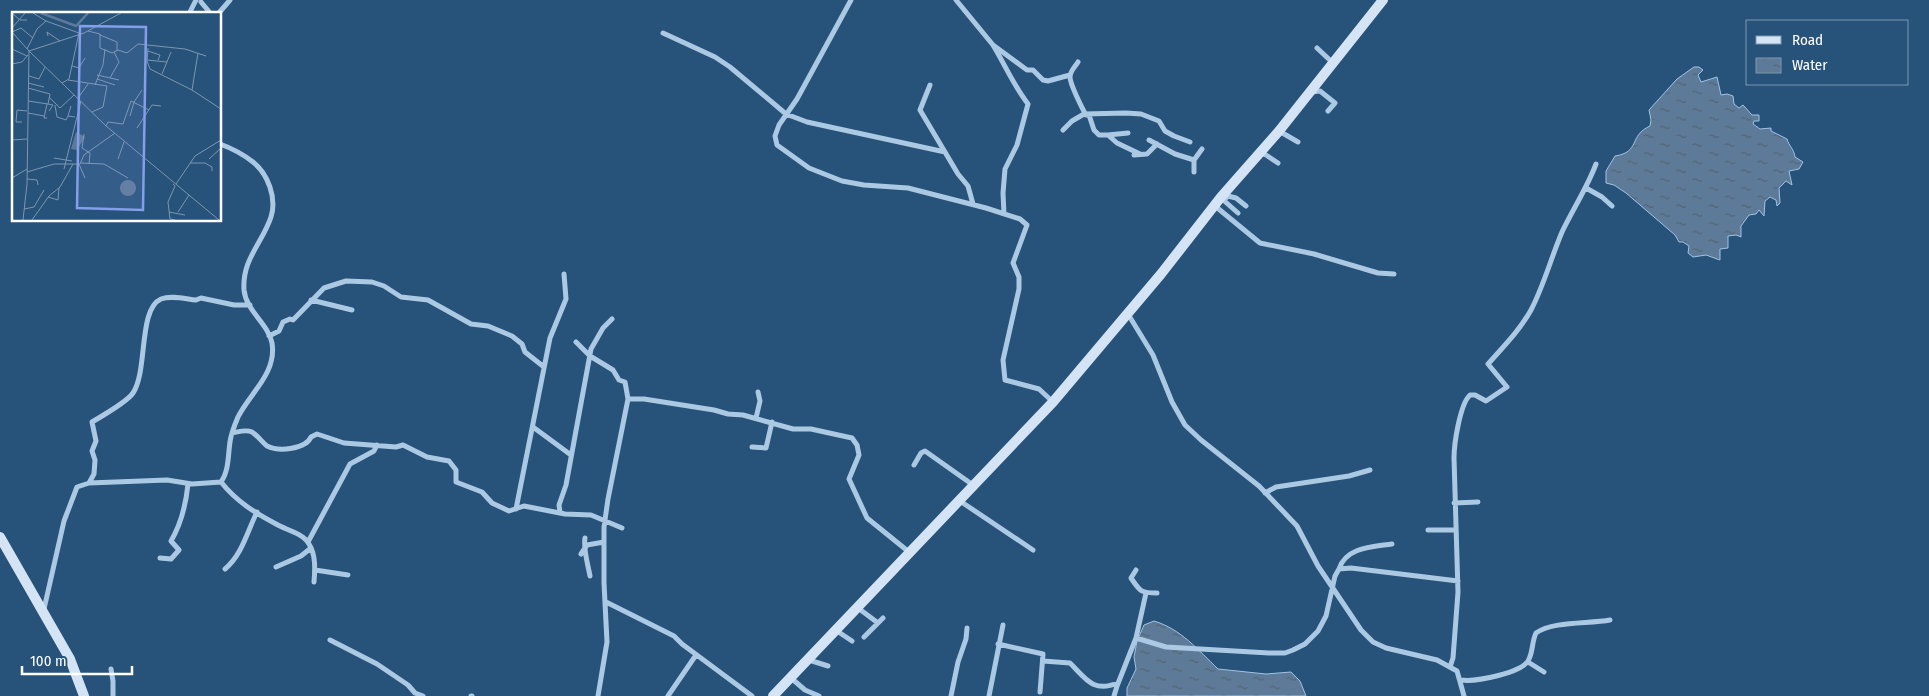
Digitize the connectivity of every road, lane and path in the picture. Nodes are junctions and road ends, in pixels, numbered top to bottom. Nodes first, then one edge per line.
1 (230, 0) edge
2 (851, 0) edge
3 (956, 0) edge
4 (1383, 0) edge
5 (199, 2) edge
6 (191, 12) edge
7 (209, 12) edge
8 (220, 12) edge
9 (662, 33) dead end
10 (993, 45) junction
11 (1317, 48) dead end
12 (1078, 62) dead end
13 (1333, 64) junction
14 (1070, 75) junction
15 (930, 86) dead end
16 (1306, 96) junction
17 (1328, 111) dead end
18 (786, 114) junction
19 (1088, 115) junction
20 (1063, 130) dead end
21 (1279, 131) junction
22 (1128, 133) dead end
23 (1108, 135) junction
24 (1149, 140) dead end
25 (1190, 142) dead end
26 (1298, 142) dead end
27 (1157, 144) junction
28 (221, 145) edge
29 (1202, 149) dead end
30 (945, 152) junction
31 (1260, 153) junction
32 (1194, 160) junction
33 (1278, 163) dead end
34 (1596, 164) dead end
35 (1194, 172) dead end
36 (1586, 188) junction
37 (1220, 201) junction
38 (973, 204) junction
39 (1246, 206) dead end
40 (1612, 206) dead end
41 (1238, 213) dead end
42 (1004, 214) junction
43 (564, 274) dead end
44 (1394, 274) dead end
45 (312, 300) junction
46 (250, 305) junction
47 (352, 310) dead end
48 (1127, 313) junction
49 (612, 319) dead end
50 (269, 336) junction
51 (576, 342) dead end
52 (590, 356) junction
53 (544, 367) junction
54 (758, 392) dead end
55 (628, 399) junction
56 (1053, 402) junction
57 (756, 418) junction
58 (772, 422) junction
59 (534, 427) junction
60 (232, 433) junction
61 (377, 445) junction
62 (752, 447) dead end
63 (571, 455) junction
64 (914, 465) dead end
65 (1370, 470) dead end
66 (221, 482) junction
67 (89, 483) junction
68 (188, 484) junction
69 (974, 485) junction
70 (1266, 493) junction
71 (960, 501) junction
72 (1478, 502) dead end
73 (1454, 503) junction
74 (516, 508) junction
75 (257, 512) junction
76 (560, 512) junction
77 (605, 522) junction
78 (622, 528) dead end
79 (1428, 530) dead end
80 (1456, 530) junction
81 (0, 537) edge
82 (584, 538) dead end
83 (308, 542) junction
84 (604, 542) junction
85 (1392, 544) dead end
86 (311, 548) junction
87 (1033, 550) dead end
88 (582, 552) junction
89 (909, 552) junction
90 (160, 558) dead end
91 (276, 567) dead end
92 (225, 569) dead end
93 (1338, 569) junction
94 (315, 570) junction
95 (1136, 570) dead end
96 (348, 575) dead end
97 (590, 576) dead end
98 (1458, 581) junction
99 (314, 582) dead end
100 (1333, 588) junction
101 (1146, 593) junction
102 (1156, 593) dead end
103 (606, 602) junction
104 (858, 608) junction
105 (43, 613) junction
106 (883, 618) dead end
107 (1610, 620) dead end
108 (878, 623) junction
109 (1003, 626) dead end
110 (968, 628) dead end
111 (836, 631) junction
112 (864, 637) dead end
113 (1136, 638) junction
114 (330, 640) dead end
115 (852, 641) dead end
116 (998, 644) junction
117 (696, 655) junction
118 (809, 660) junction
119 (1043, 661) junction
120 (1528, 662) junction
121 (828, 666) dead end
122 (1450, 667) junction
123 (111, 669) dead end
124 (1544, 672) dead end
125 (791, 678) junction
126 (1461, 680) junction
127 (1118, 683) junction
128 (1040, 692) dead end
129 (780, 694) edge
130 (84, 696) edge
131 (113, 696) edge
132 (423, 696) edge
133 (598, 696) edge
134 (668, 696) edge
135 (752, 696) edge
136 (819, 696) edge
137 (951, 696) edge
138 (989, 696) edge
139 (1114, 696) edge
140 (1464, 696) edge

1 - 8 street
2 - 18 street
3 - 10 street
4 - 13 street
5 - 6 street
5 - 7 street
9 - 18 street
10 - 14 street
10 - 42 street
11 - 13 street
12 - 14 street
13 - 16 street
14 - 19 street
15 - 30 street
16 - 17 street
16 - 21 street
18 - 30 street
18 - 38 street
19 - 20 street
19 - 23 street
19 - 25 street
21 - 26 street
21 - 31 street
22 - 23 street
23 - 27 street
24 - 27 street
27 - 32 street
28 - 46 street
29 - 32 street
30 - 38 street
31 - 33 street
31 - 37 street
32 - 35 street
34 - 36 street
36 - 40 street
36 - 73 street
37 - 39 street
37 - 41 street
37 - 44 street
37 - 48 street
38 - 42 street
42 - 56 street
43 - 53 street
45 - 47 street
45 - 50 street
45 - 53 street
46 - 50 street
46 - 67 street
48 - 56 street
48 - 70 street
49 - 52 street
50 - 60 street
51 - 52 street
52 - 55 street
52 - 63 street
53 - 59 street
54 - 57 street
55 - 57 street
55 - 77 street
56 - 69 street
57 - 58 street
58 - 62 street
58 - 89 street
59 - 63 street
59 - 74 street
60 - 61 street
60 - 66 street
61 - 74 street
61 - 83 street
63 - 76 street
64 - 69 street
65 - 70 street
66 - 68 street
66 - 75 street
67 - 68 street
67 - 105 street
68 - 90 street
69 - 71 street
70 - 100 street
71 - 87 street
71 - 89 street
72 - 73 street
73 - 80 street
74 - 76 street
75 - 83 street
75 - 92 street
76 - 77 street
77 - 78 street
77 - 84 street
79 - 80 street
80 - 98 street
81 - 105 street
82 - 88 street
83 - 86 street
84 - 88 street
84 - 103 street
85 - 93 street
86 - 91 street
86 - 94 street
88 - 97 street
89 - 104 street
93 - 98 street
93 - 100 street
94 - 96 street
94 - 99 street
95 - 101 street
98 - 122 street
100 - 113 street
100 - 122 street
101 - 102 street
101 - 113 street
103 - 117 street
103 - 133 street
104 - 108 street
104 - 111 street
105 - 130 street
106 - 108 street
107 - 120 street
108 - 112 street
109 - 116 street
110 - 137 street
111 - 115 street
111 - 118 street
113 - 127 street
114 - 132 street
116 - 119 street
116 - 138 street
117 - 134 street
117 - 135 street
118 - 121 street
118 - 125 street
119 - 127 street
119 - 128 street
120 - 124 street
120 - 126 street
122 - 126 street
123 - 131 street
125 - 129 street
125 - 136 street
126 - 140 street
127 - 139 street

